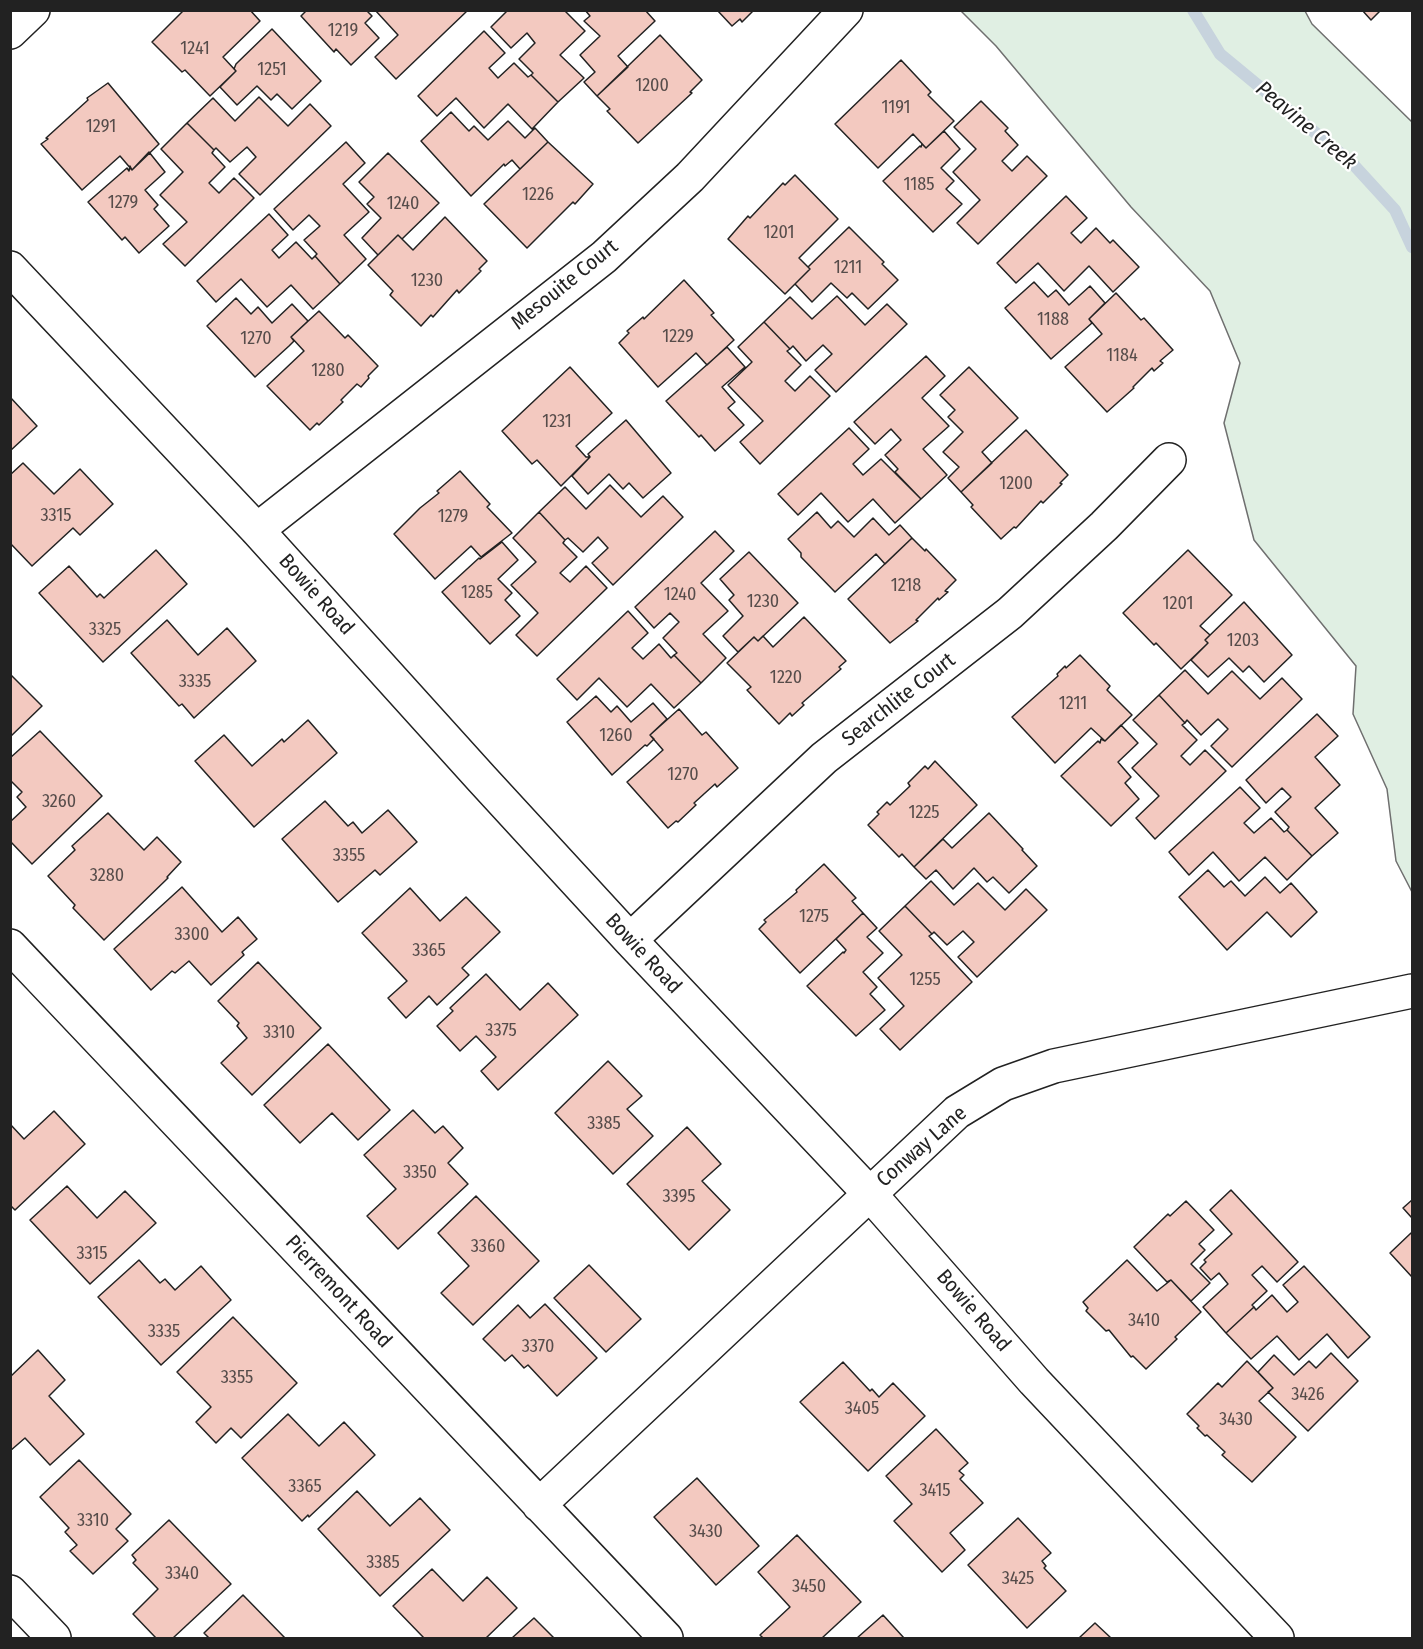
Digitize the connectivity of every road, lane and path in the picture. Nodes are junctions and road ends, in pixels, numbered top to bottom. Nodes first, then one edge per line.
1 (33, 10) edge
2 (846, 10) edge
3 (10, 32) edge
4 (10, 268) edge
5 (1169, 460) dead end
6 (257, 530) junction
7 (630, 940) junction
8 (10, 946) edge
9 (1413, 991) edge
10 (869, 1193) junction
11 (539, 1505) junction
12 (10, 1592) edge
13 (54, 1638) edge
14 (666, 1638) edge
15 (1277, 1638) edge

1 - 3 street
2 - 6 street, Mesouite Court
4 - 6 street, Bowie Road
5 - 7 street, Searchlite Court
6 - 7 street, Bowie Road
7 - 10 street, Bowie Road
8 - 11 street, Pierremont Road
9 - 10 street, Conway Lane
10 - 11 street, Conway Lane
10 - 15 street, Bowie Road
11 - 14 street, Pierremont Road
12 - 13 street

